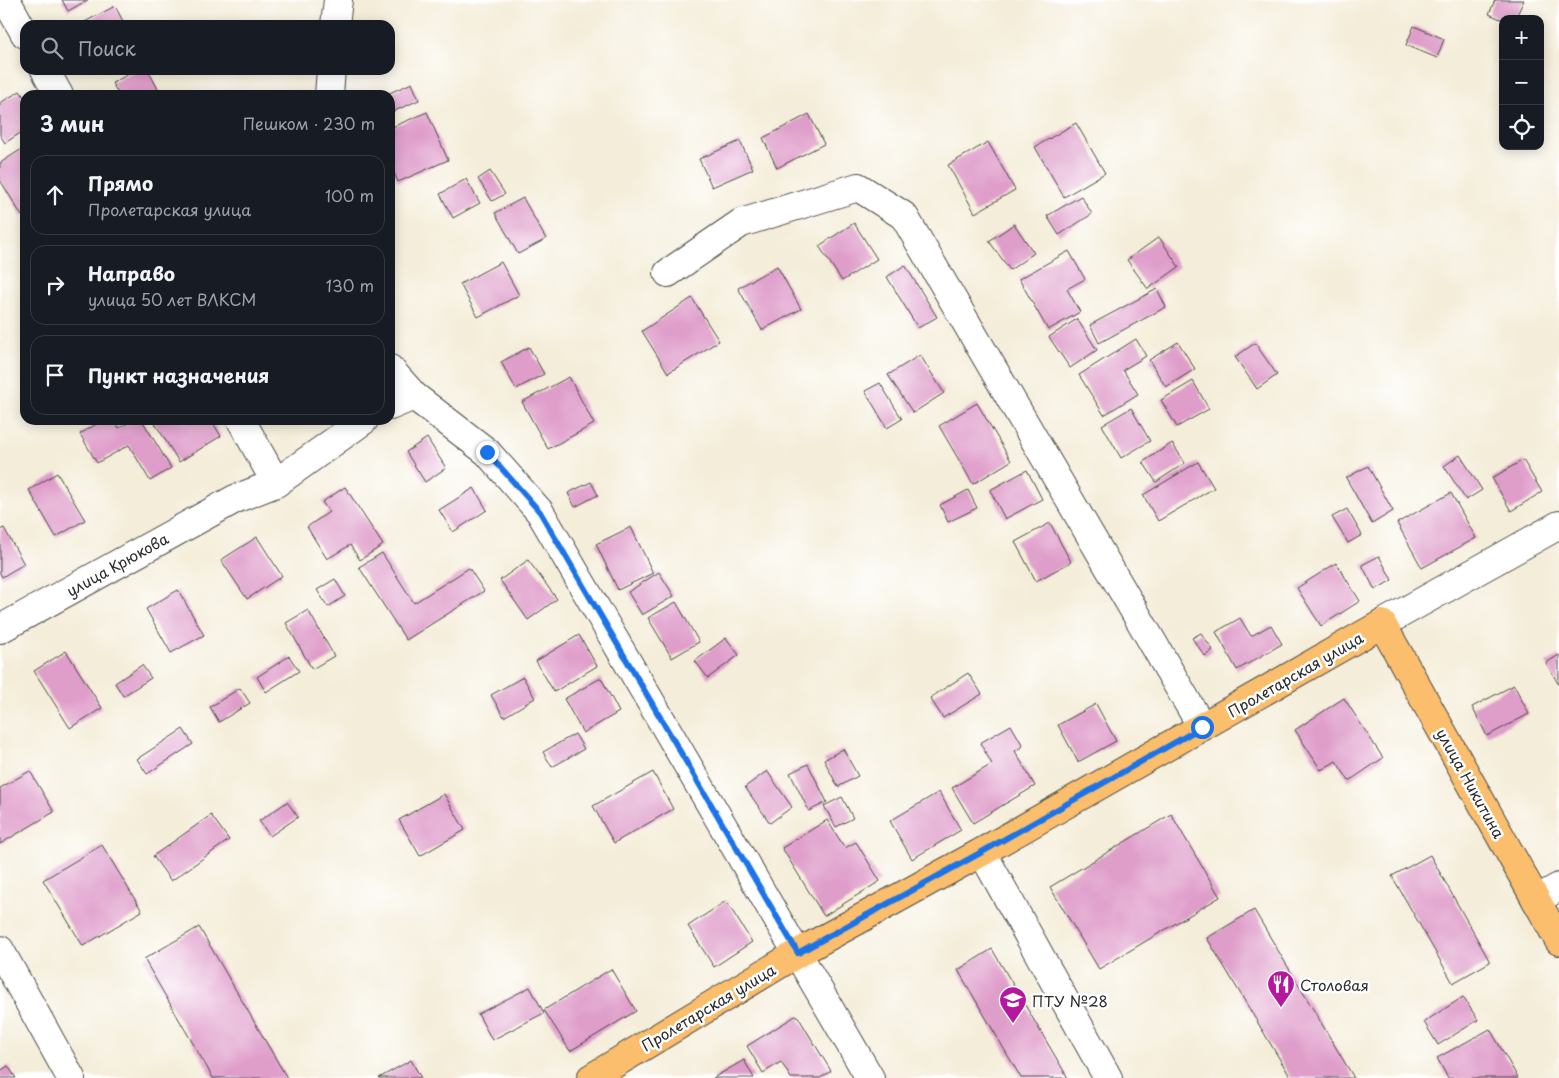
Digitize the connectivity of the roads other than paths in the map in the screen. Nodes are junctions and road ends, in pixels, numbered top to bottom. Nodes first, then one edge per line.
1 (6, 0) edge
2 (338, 0) edge
3 (336, 20) edge
4 (20, 25) edge
5 (48, 75) edge
6 (331, 75) edge
7 (56, 90) edge
8 (329, 90) edge
9 (668, 273) dead end
10 (395, 382) edge
11 (402, 401) edge
12 (244, 425) edge
13 (357, 425) edge
14 (276, 483) junction
15 (1559, 525) edge
16 (1382, 624) junction
17 (0, 629) edge
18 (1202, 727) junction
19 (982, 852) junction
20 (1547, 893) edge
21 (1559, 941) edge
22 (0, 950) edge
23 (798, 953) junction
24 (71, 1078) edge
25 (591, 1078) edge
26 (870, 1078) edge
27 (1108, 1078) edge

1 - 4 street
2 - 3 street
5 - 7 street
6 - 8 street
9 - 18 street
10 - 11 street
11 - 23 street
12 - 14 street
13 - 14 street, улица Крюкова
14 - 17 street, улица Крюкова
15 - 16 street, Пролетарская улица
16 - 18 main road, Пролетарская улица
16 - 20 main road, улица Никитина
18 - 19 main road, Пролетарская улица
19 - 23 main road, Пролетарская улица
19 - 27 street
20 - 21 main road, улица Никитина
22 - 24 street
23 - 25 main road, Пролетарская улица
23 - 26 street

